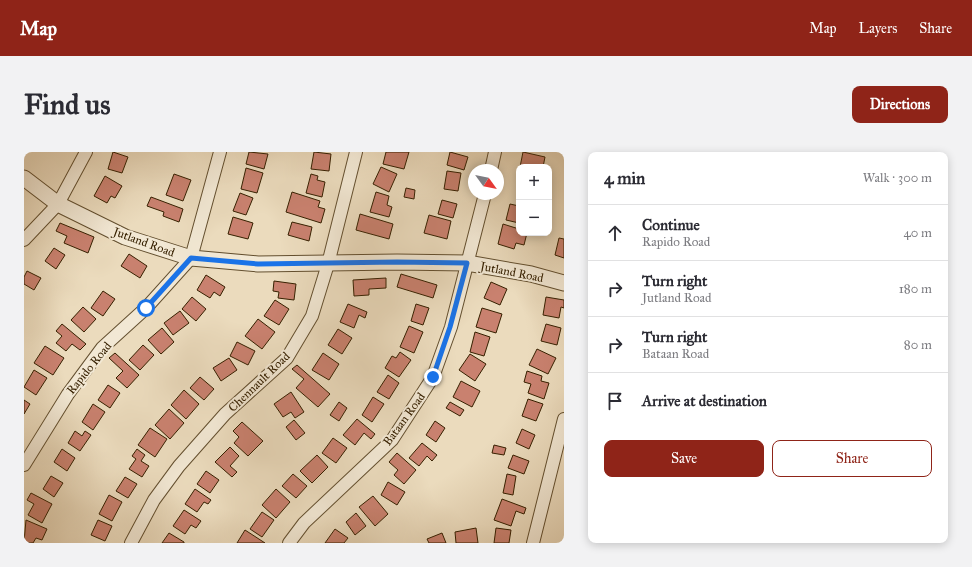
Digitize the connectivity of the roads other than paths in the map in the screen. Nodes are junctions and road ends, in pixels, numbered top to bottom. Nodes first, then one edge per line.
1 (86, 152) edge
2 (220, 152) edge
3 (356, 152) edge
4 (495, 152) edge
5 (492, 164) edge
6 (24, 178) edge
7 (483, 200) edge
8 (58, 204) junction
9 (24, 240) edge
10 (191, 258) junction
11 (467, 263) junction
12 (328, 264) junction
13 (564, 283) edge
14 (564, 419) edge
15 (24, 465) edge
16 (131, 543) edge
17 (290, 543) edge
18 (533, 543) edge

1 - 8 street
2 - 10 street, Rapido Road
3 - 12 street, Chennault Road
4 - 5 street
6 - 8 street, Jutland Road
7 - 11 street, Bataan Road
8 - 9 street
8 - 10 street, Jutland Road
10 - 12 street, Jutland Road
10 - 15 street, Rapido Road
11 - 12 street, Jutland Road
11 - 13 street, Jutland Road
11 - 17 street, Bataan Road
12 - 16 street, Chennault Road
14 - 18 street

